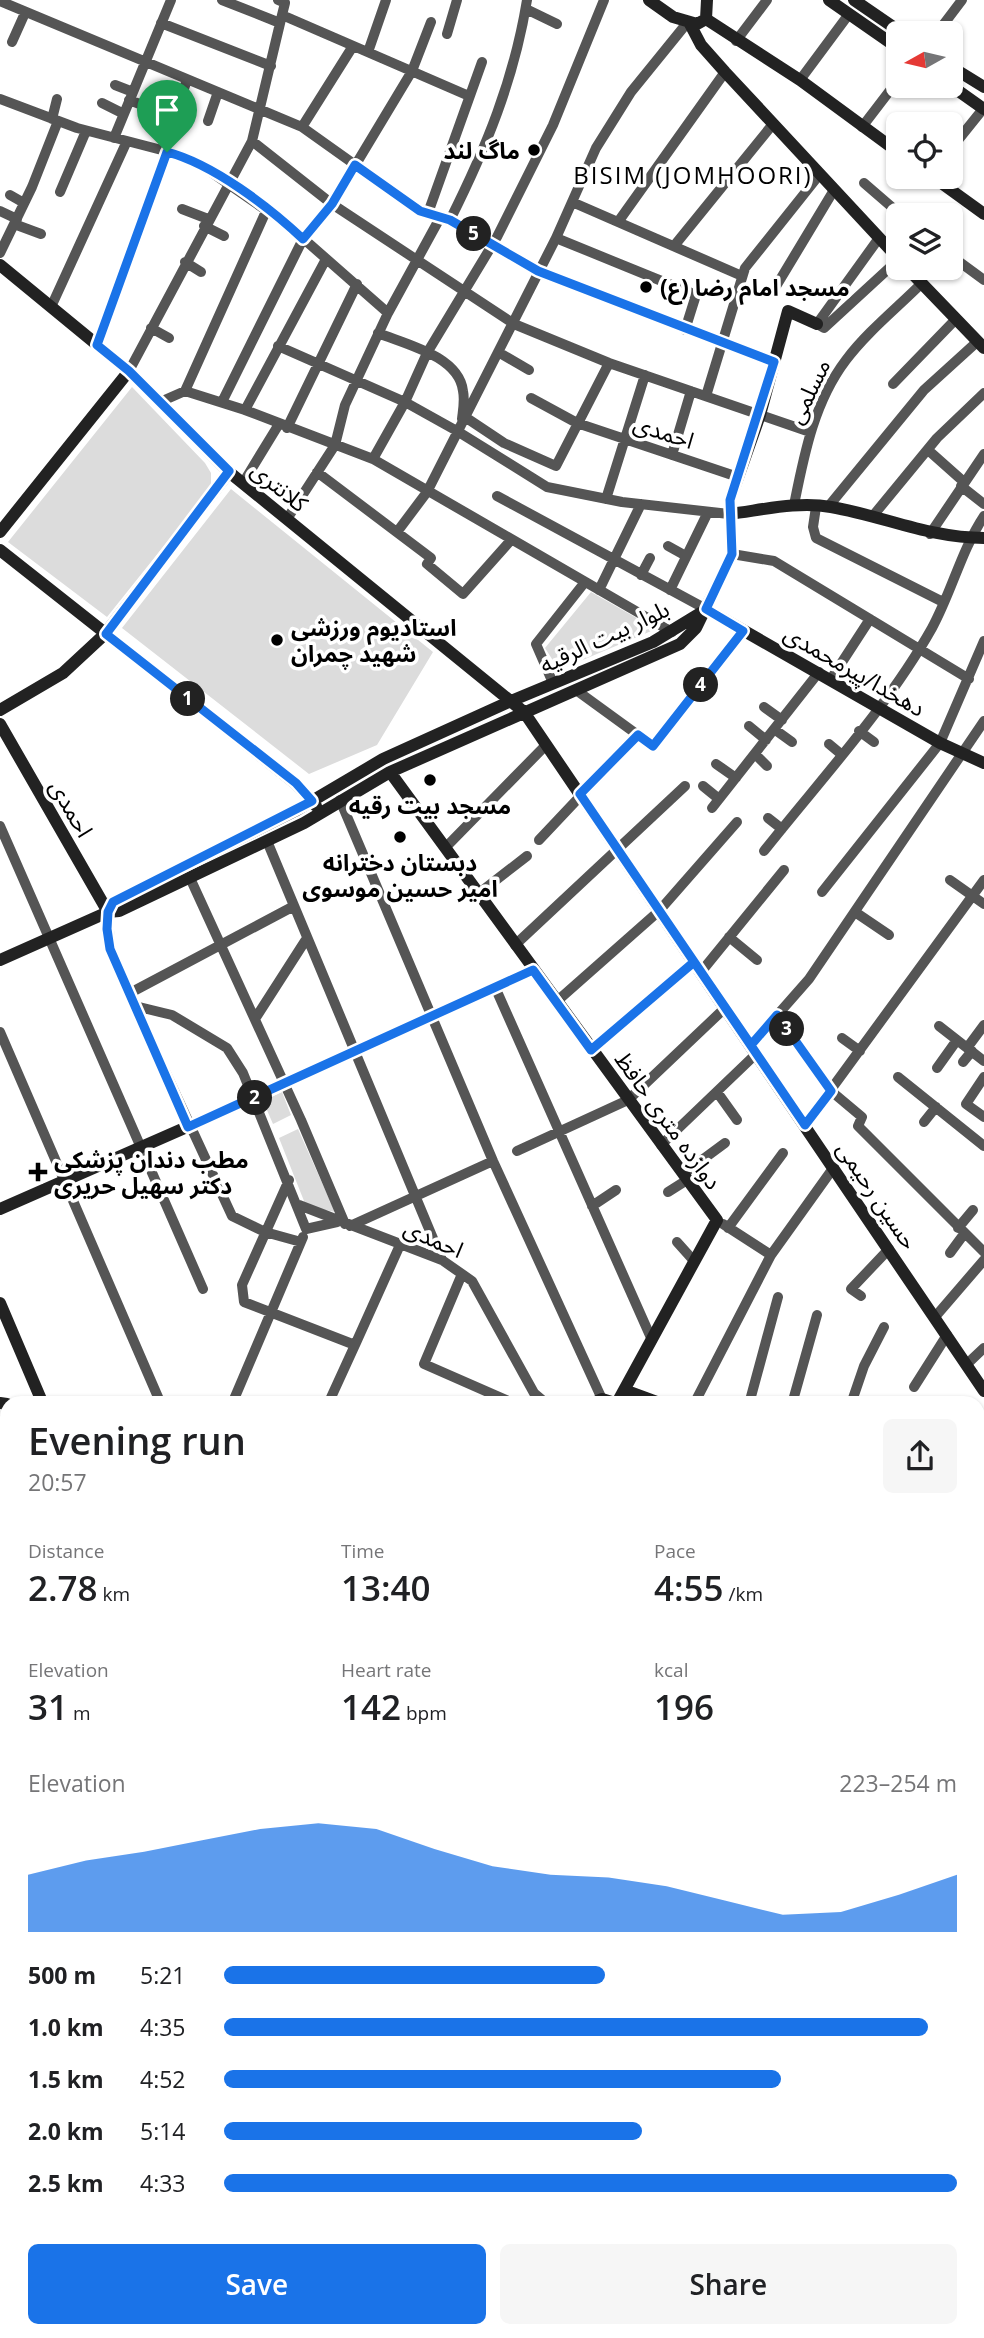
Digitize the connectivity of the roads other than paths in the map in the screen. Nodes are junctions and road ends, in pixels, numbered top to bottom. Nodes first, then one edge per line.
1 (222, 0) edge
2 (278, 0) edge
3 (386, 0) edge
4 (457, 0) edge
5 (604, 0) edge
6 (649, 0) edge
7 (707, 0) edge
8 (767, 0) edge
9 (829, 0) edge
10 (962, 0) edge
11 (0, 1) edge
12 (169, 1) edge
13 (857, 1) edge
14 (526, 5) edge
15 (25, 13) junction
16 (849, 14) junction
17 (281, 19) junction
18 (706, 19) junction
19 (946, 21) edge
20 (431, 22) dead end
21 (886, 22) edge
22 (161, 23) junction
23 (688, 23) junction
24 (556, 24) dead end
25 (447, 34) dead end
26 (886, 40) edge
27 (736, 41) junction
28 (12, 42) dead end
29 (353, 46) junction
30 (369, 52) junction
31 (482, 62) dead end
32 (144, 64) junction
33 (271, 66) junction
34 (412, 71) junction
35 (725, 72) junction
36 (963, 74) edge
37 (187, 80) junction
38 (800, 80) junction
39 (116, 85) dead end
40 (984, 87) edge
41 (218, 92) junction
42 (963, 94) edge
43 (131, 96) junction
44 (469, 96) junction
45 (886, 96) edge
46 (0, 99) edge
47 (57, 99) dead end
48 (102, 103) dead end
49 (145, 106) dead end
50 (984, 109) edge
51 (261, 111) junction
52 (124, 114) junction
53 (175, 114) dead end
54 (55, 120) junction
55 (208, 121) dead end
56 (773, 124) junction
57 (302, 127) junction
58 (862, 127) junction
59 (86, 131) junction
60 (963, 134) edge
61 (114, 138) junction
62 (127, 141) junction
63 (252, 141) junction
64 (886, 144) edge
65 (167, 152) junction
66 (355, 165) junction
67 (820, 174) junction
68 (227, 182) junction
69 (864, 183) dead end
70 (950, 189) edge
71 (834, 190) junction
72 (60, 192) dead end
73 (10, 195) dead end
74 (572, 202) junction
75 (24, 203) junction
76 (887, 203) edge
77 (332, 204) junction
78 (181, 209) dead end
79 (267, 209) junction
80 (0, 211) edge
81 (428, 213) junction
82 (984, 214) edge
83 (446, 218) junction
84 (15, 221) junction
85 (206, 222) junction
86 (618, 222) junction
87 (40, 234) dead end
88 (224, 236) dead end
89 (556, 238) junction
90 (879, 238) junction
91 (303, 239) junction
92 (492, 245) junction
93 (674, 246) junction
94 (886, 246) edge
95 (0, 253) edge
96 (414, 259) junction
97 (326, 260) junction
98 (185, 262) junction
99 (0, 265) edge
100 (963, 265) edge
101 (886, 270) edge
102 (538, 271) junction
103 (201, 272) dead end
104 (742, 276) junction
105 (919, 280) edge
106 (984, 280) edge
107 (922, 283) junction
108 (357, 284) junction
109 (775, 288) dead end
110 (463, 291) junction
111 (51, 307) junction
112 (388, 313) junction
113 (956, 319) junction
114 (514, 324) junction
115 (817, 324) junction
116 (151, 328) junction
117 (685, 330) junction
118 (378, 333) junction
119 (169, 338) dead end
120 (722, 343) junction
121 (97, 345) junction
122 (981, 345) edge
123 (278, 346) junction
124 (498, 352) junction
125 (427, 353) junction
126 (774, 362) junction
127 (609, 363) junction
128 (317, 365) junction
129 (529, 370) dead end
130 (129, 371) junction
131 (645, 375) junction
132 (356, 382) junction
133 (893, 384) dead end
134 (185, 391) junction
135 (691, 391) junction
136 (984, 393) edge
137 (706, 396) junction
138 (531, 398) dead end
139 (160, 402) junction
140 (222, 402) junction
141 (405, 402) junction
142 (245, 411) junction
143 (760, 415) junction
144 (461, 423) junction
145 (577, 424) junction
146 (283, 426) junction
147 (810, 432) junction
148 (625, 439) junction
149 (335, 445) junction
150 (928, 450) junction
151 (984, 454) edge
152 (672, 455) junction
153 (373, 459) junction
154 (229, 471) junction
155 (317, 471) junction
156 (738, 477) junction
157 (243, 483) junction
158 (963, 484) junction
159 (427, 492) junction
160 (496, 496) dead end
161 (606, 499) junction
162 (641, 504) junction
163 (984, 504) edge
164 (794, 505) junction
165 (822, 507) junction
166 (708, 512) junction
167 (729, 514) junction
168 (984, 516) edge
169 (872, 517) junction
170 (287, 519) junction
171 (0, 532) edge
172 (397, 532) junction
173 (930, 534) junction
174 (969, 538) junction
175 (984, 538) edge
176 (511, 540) junction
177 (668, 546) dead end
178 (0, 550) edge
179 (732, 554) junction
180 (686, 556) junction
181 (649, 558) dead end
182 (616, 561) junction
183 (641, 575) junction
184 (585, 582) junction
185 (599, 590) junction
186 (670, 590) junction
187 (943, 602) junction
188 (706, 609) junction
189 (870, 619) junction
190 (743, 631) junction
191 (672, 632) junction
192 (106, 634) junction
193 (984, 641) edge
194 (918, 648) junction
195 (818, 672) junction
196 (831, 679) junction
197 (969, 679) junction
198 (553, 683) junction
199 (576, 690) junction
200 (510, 701) junction
201 (879, 706) junction
202 (764, 707) dead end
203 (0, 710) edge
204 (524, 712) junction
205 (782, 720) junction
206 (984, 721) edge
207 (0, 724) edge
208 (749, 726) dead end
209 (774, 729) junction
210 (859, 731) junction
211 (638, 735) junction
212 (766, 740) junction
213 (792, 742) dead end
214 (874, 742) dead end
215 (940, 743) junction
216 (829, 744) dead end
217 (546, 745) junction
218 (755, 754) junction
219 (841, 754) junction
220 (963, 756) junction
221 (984, 763) edge
222 (716, 764) dead end
223 (767, 766) dead end
224 (390, 772) junction
225 (736, 778) junction
226 (685, 786) dead end
227 (703, 786) dead end
228 (580, 794) junction
229 (340, 800) junction
230 (312, 801) junction
231 (321, 811) junction
232 (768, 818) dead end
233 (737, 822) dead end
234 (0, 826) edge
235 (782, 829) junction
236 (539, 840) dead end
237 (267, 841) junction
238 (445, 848) junction
239 (618, 850) junction
240 (764, 851) dead end
241 (527, 856) dead end
242 (784, 870) dead end
243 (190, 878) junction
244 (950, 880) dead end
245 (984, 880) edge
246 (822, 892) dead end
247 (478, 894) junction
248 (972, 896) junction
249 (984, 904) edge
250 (294, 906) junction
251 (659, 911) junction
252 (108, 912) junction
253 (855, 912) junction
254 (890, 936) dead end
255 (307, 937) junction
256 (729, 937) junction
257 (50, 938) junction
258 (220, 943) junction
259 (515, 945) junction
260 (0, 960) edge
261 (757, 960) dead end
262 (698, 967) junction
263 (533, 970) junction
264 (495, 987) junction
265 (130, 993) junction
266 (556, 1002) junction
267 (135, 1006) junction
268 (725, 1008) junction
269 (777, 1015) junction
270 (432, 1016) junction
271 (255, 1019) junction
272 (984, 1025) edge
273 (939, 1026) dead end
274 (0, 1032) edge
275 (842, 1038) dead end
276 (957, 1040) junction
277 (754, 1049) junction
278 (591, 1050) junction
279 (970, 1050) junction
280 (860, 1051) junction
281 (355, 1052) junction
282 (984, 1061) edge
283 (962, 1062) dead end
284 (937, 1068) dead end
285 (898, 1077) dead end
286 (984, 1077) edge
287 (284, 1083) junction
288 (831, 1091) junction
289 (717, 1092) junction
290 (253, 1098) junction
291 (628, 1100) junction
292 (936, 1107) junction
293 (984, 1117) edge
294 (737, 1120) dead end
295 (924, 1122) dead end
296 (805, 1125) junction
297 (188, 1127) junction
298 (559, 1131) junction
299 (725, 1143) dead end
300 (661, 1145) junction
301 (143, 1146) junction
302 (984, 1146) edge
303 (517, 1151) dead end
304 (783, 1153) dead end
305 (901, 1153) dead end
306 (494, 1161) junction
307 (892, 1163) junction
308 (834, 1167) junction
309 (685, 1177) junction
310 (289, 1180) junction
311 (65, 1181) junction
312 (617, 1190) dead end
313 (668, 1192) dead end
314 (415, 1196) junction
315 (299, 1205) junction
316 (592, 1206) junction
317 (0, 1209) edge
318 (973, 1210) dead end
319 (717, 1220) junction
320 (344, 1224) junction
321 (306, 1228) junction
322 (728, 1228) junction
323 (961, 1231) junction
324 (265, 1232) junction
325 (301, 1242) junction
326 (677, 1242) dead end
327 (400, 1245) junction
328 (889, 1249) junction
329 (984, 1252) edge
330 (950, 1253) dead end
331 (771, 1255) junction
332 (442, 1260) junction
333 (984, 1260) edge
334 (694, 1262) junction
335 (462, 1274) junction
336 (203, 1289) dead end
337 (861, 1296) dead end
338 (778, 1297) dead end
339 (0, 1303) edge
340 (271, 1312) junction
341 (817, 1315) dead end
342 (935, 1317) junction
343 (884, 1327) dead end
344 (947, 1335) junction
345 (652, 1340) junction
346 (355, 1345) junction
347 (984, 1348) edge
348 (967, 1364) junction
349 (914, 1387) dead end
350 (624, 1390) junction
351 (984, 1391) edge
352 (534, 1393) junction
353 (40, 1396) edge
354 (158, 1396) edge
355 (235, 1396) edge
356 (332, 1396) edge
357 (497, 1396) edge
358 (538, 1396) edge
359 (540, 1396) edge
360 (594, 1396) edge
361 (621, 1396) edge
362 (641, 1396) edge
363 (698, 1396) edge
364 (751, 1396) edge
365 (794, 1396) edge
366 (854, 1396) edge

1 - 17 street
2 - 17 street
3 - 30 street
4 - 25 street
5 - 92 street
6 - 23 street
7 - 18 street
8 - 27 street
9 - 16 street
10 - 19 street
11 - 15 street
12 - 22 street
13 - 21 street
14 - 24 street
14 - 83 street
15 - 28 street
15 - 32 street
16 - 26 street
16 - 38 street
17 - 29 street
17 - 33 street
18 - 23 street
18 - 27 street
20 - 34 street
22 - 32 street
22 - 33 street
23 - 35 street
23 - 74 street
27 - 38 street
29 - 30 street
29 - 57 street
30 - 34 street
31 - 44 street
32 - 37 street
32 - 43 street
33 - 51 street
34 - 44 street
34 - 66 street
35 - 56 street
35 - 86 street
36 - 40 street
37 - 41 street
37 - 53 street
38 - 58 street
39 - 43 street
41 - 51 street
41 - 55 street
42 - 50 street
43 - 49 street
43 - 52 street
44 - 81 street
45 - 58 street
46 - 54 street
47 - 54 street
48 - 52 street
50 - 60 street
51 - 57 street
51 - 63 street
52 - 61 street
54 - 59 street
54 - 75 street
56 - 67 street
56 - 93 street
57 - 66 street
58 - 64 street
59 - 61 street
59 - 72 street
61 - 62 street
62 - 65 street
62 - 111 street
63 - 68 street
63 - 77 street
65 - 68 street
65 - 121 street
66 - 77 street
66 - 81 street
67 - 71 street
67 - 104 street
68 - 79 street
68 - 85 street
69 - 76 street
70 - 82 street
71 - 90 street
71 - 109 street
73 - 75 street
74 - 86 street
74 - 89 street
75 - 84 street
77 - 91 street
77 - 96 street
78 - 85 street
79 - 91 street
79 - 134 street
80 - 84 street
81 - 83 street
83 - 92 street
83 - 96 street
84 - 87 street
84 - 95 street
85 - 88 street
85 - 98 street
86 - 93 street
89 - 102 street
89 - 117 street
90 - 94 street
90 - 115 street
91 - 97 street
91 - 140 street
92 - 102 street
92 - 110 street
93 - 104 street
96 - 110 street
96 - 112 street
97 - 108 street
97 - 123 street
98 - 103 street
98 - 116 street
99 - 111 street, کلانتری
100 - 106 street
101 - 115 street
102 - 114 street
102 - 117 street
104 - 120 street
105 - 107 street
107 - 113 street
107 - 147 street, مسلمی
108 - 112 street
108 - 128 street
110 - 114 street
110 - 125 street
111 - 121 street, کلانتری
112 - 118 street
113 - 122 street
113 - 133 street
114 - 124 street
114 - 127 street
115 - 126 street
116 - 119 street
116 - 130 street
117 - 120 street
118 - 125 street
118 - 132 street
120 - 126 street
120 - 137 street
121 - 130 street, کلانتری
122 - 165 street
123 - 128 street
123 - 142 street
124 - 129 street
124 - 144 street
125 - 141 street
125 - 144 street
126 - 143 street
127 - 131 street
127 - 145 street
128 - 132 street
128 - 146 street
130 - 139 street, کلانتری
130 - 171 street
131 - 135 street
131 - 148 street
132 - 141 street
132 - 149 street
134 - 139 street
134 - 140 street
135 - 137 street
135 - 152 street
136 - 150 street
137 - 143 street
138 - 145 street, احمدی
139 - 154 street, کلانتری
140 - 142 street
141 - 144 street
141 - 153 street
142 - 146 street
143 - 147 street
143 - 156 street
144 - 145 street
144 - 159 street
144 - 161 street
145 - 148 street, احمدی
146 - 149 street
146 - 157 street
147 - 164 street, مسلمی
148 - 152 street, احمدی
148 - 161 street
149 - 153 street
149 - 155 street
150 - 158 street
150 - 169 street
151 - 158 street
152 - 156 street, احمدی
153 - 159 street
154 - 157 street, کلانتری
154 - 192 street
155 - 170 street
155 - 172 street
156 - 167 street
157 - 170 street, کلانتری
158 - 163 street
158 - 173 street
159 - 172 street
159 - 176 street
160 - 182 street
161 - 162 street
162 - 166 street
162 - 182 street
164 - 165 street
164 - 167 street
165 - 169 street
165 - 187 street
166 - 167 street
166 - 180 street
167 - 179 street
168 - 174 street
169 - 173 street
170 - 200 street, کلانتری
172 - 176 street
173 - 174 street
174 - 175 street
174 - 187 street
176 - 184 street
177 - 180 street
178 - 192 street
179 - 188 street
179 - 189 street
180 - 186 street
181 - 183 street
182 - 183 street
182 - 185 street
183 - 186 street
184 - 185 street
184 - 198 street
185 - 191 street
186 - 188 street
187 - 194 street
188 - 190 street, دهخدا/پیرمحمدی
188 - 191 street, بلوار بیت الرقیه
188 - 199 street, بلوار بیت الرقیه
189 - 194 street
189 - 196 street
190 - 195 street, دهخدا/پیرمحمدی
190 - 211 street
191 - 198 street, بلوار بیت الرقیه
192 - 203 street
192 - 230 street
193 - 197 street
194 - 197 street
194 - 201 street
195 - 196 street, دهخدا/پیرمحمدی
195 - 205 street
196 - 201 street, دهخدا/پیرمحمدی
197 - 215 street
198 - 200 street, بلوار بیت الرقیه
199 - 204 street, بلوار بیت الرقیه
199 - 211 street
200 - 204 street, کلانتری
200 - 230 street, بلوار بیت الرقیه
201 - 210 street
201 - 215 street, دهخدا/پیرمحمدی
202 - 205 street
204 - 217 street, حسین رحیمی
204 - 224 street, بلوار بیت الرقیه
205 - 209 street
206 - 220 street
207 - 252 street, احمدی
208 - 212 street
209 - 212 street
209 - 213 street
210 - 214 street
210 - 219 street
211 - 228 street
212 - 218 street
215 - 220 street, دهخدا/پیرمحمدی
215 - 246 street
216 - 219 street
217 - 228 street, حسین رحیمی
217 - 238 street
218 - 223 street
218 - 225 street
219 - 235 street
220 - 221 street, دهخدا/پیرمحمدی
220 - 253 street
222 - 225 street
224 - 229 street, بلوار بیت الرقیه
224 - 238 street, دوازده متری حافظ
225 - 227 street
226 - 239 street
228 - 236 street
228 - 239 street, حسین رحیمی
229 - 231 street, بلوار بیت الرقیه
229 - 270 street
230 - 231 street
230 - 252 street
231 - 237 street
232 - 235 street
233 - 251 street
234 - 257 street
235 - 240 street
237 - 243 street
237 - 250 street
238 - 247 street, دوازده متری حافظ
239 - 251 street, حسین رحیمی
239 - 259 street
241 - 247 street
242 - 256 street
243 - 252 street
243 - 258 street
244 - 248 street
245 - 248 street
247 - 259 street, دوازده متری حافظ
248 - 249 street
248 - 280 street
250 - 255 street
250 - 258 street
251 - 262 street, حسین رحیمی
251 - 266 street
252 - 257 street
252 - 265 street
253 - 254 street
253 - 269 street
255 - 271 street
255 - 281 street
256 - 261 street
256 - 262 street
257 - 260 street
257 - 301 street
258 - 265 street
258 - 271 street
259 - 263 street, دوازده متری حافظ
262 - 268 street, حسین رحیمی
262 - 278 street
263 - 264 street
263 - 266 street, دوازده متری حافظ
264 - 270 street
264 - 298 street
265 - 267 street
266 - 278 street, دوازده متری حافظ
267 - 290 street
267 - 297 street
268 - 277 street, حسین رحیمی
268 - 291 street
269 - 277 street
269 - 288 street
270 - 281 street
270 - 306 street
271 - 287 street
272 - 279 street
273 - 276 street
274 - 311 street
275 - 280 street
276 - 279 street
276 - 284 street
277 - 289 street
277 - 296 street, حسین رحیمی
278 - 291 street, دوازده متری حافظ
279 - 282 street
279 - 283 street
280 - 288 street
281 - 287 street
281 - 314 street
285 - 292 street
286 - 293 street
287 - 290 street
287 - 320 street
288 - 296 street
288 - 307 street
289 - 294 street
289 - 300 street
290 - 297 street
290 - 310 street
291 - 298 street
291 - 300 street, دوازده متری حافظ
292 - 295 street
292 - 302 street
296 - 308 street, حسین رحیمی
297 - 301 street
297 - 324 street
298 - 303 street
298 - 316 street
299 - 309 street
300 - 309 street, دوازده متری حافظ
301 - 311 street
301 - 336 street
304 - 322 street
305 - 307 street
306 - 314 street
306 - 360 street
307 - 323 street
308 - 328 street, حسین رحیمی
308 - 331 street
309 - 313 street
309 - 319 street, دوازده متری حافظ
310 - 315 street
310 - 324 street
311 - 317 street
311 - 354 street
312 - 316 street
314 - 320 street
314 - 332 street
315 - 320 street, احمدی
315 - 321 street
316 - 345 street
318 - 323 street
319 - 322 street
319 - 334 street
320 - 321 street
320 - 327 street, احمدی
321 - 325 street
322 - 331 street
323 - 329 street
323 - 330 street
324 - 325 street
324 - 340 street
325 - 340 street
326 - 334 street
327 - 332 street, احمدی
327 - 346 street
328 - 337 street
328 - 342 street, حسین رحیمی
331 - 363 street
332 - 335 street, احمدی
333 - 342 street
334 - 345 street
335 - 352 street, احمدی
335 - 357 street
338 - 364 street
339 - 353 street
340 - 346 street
340 - 355 street
341 - 365 street
342 - 344 street, حسین رحیمی
343 - 366 street
344 - 348 street, حسین رحیمی
344 - 349 street
345 - 350 street
346 - 356 street
347 - 348 street
348 - 351 street, حسین رحیمی
350 - 361 street
350 - 362 street
352 - 358 street, احمدی
352 - 359 street

